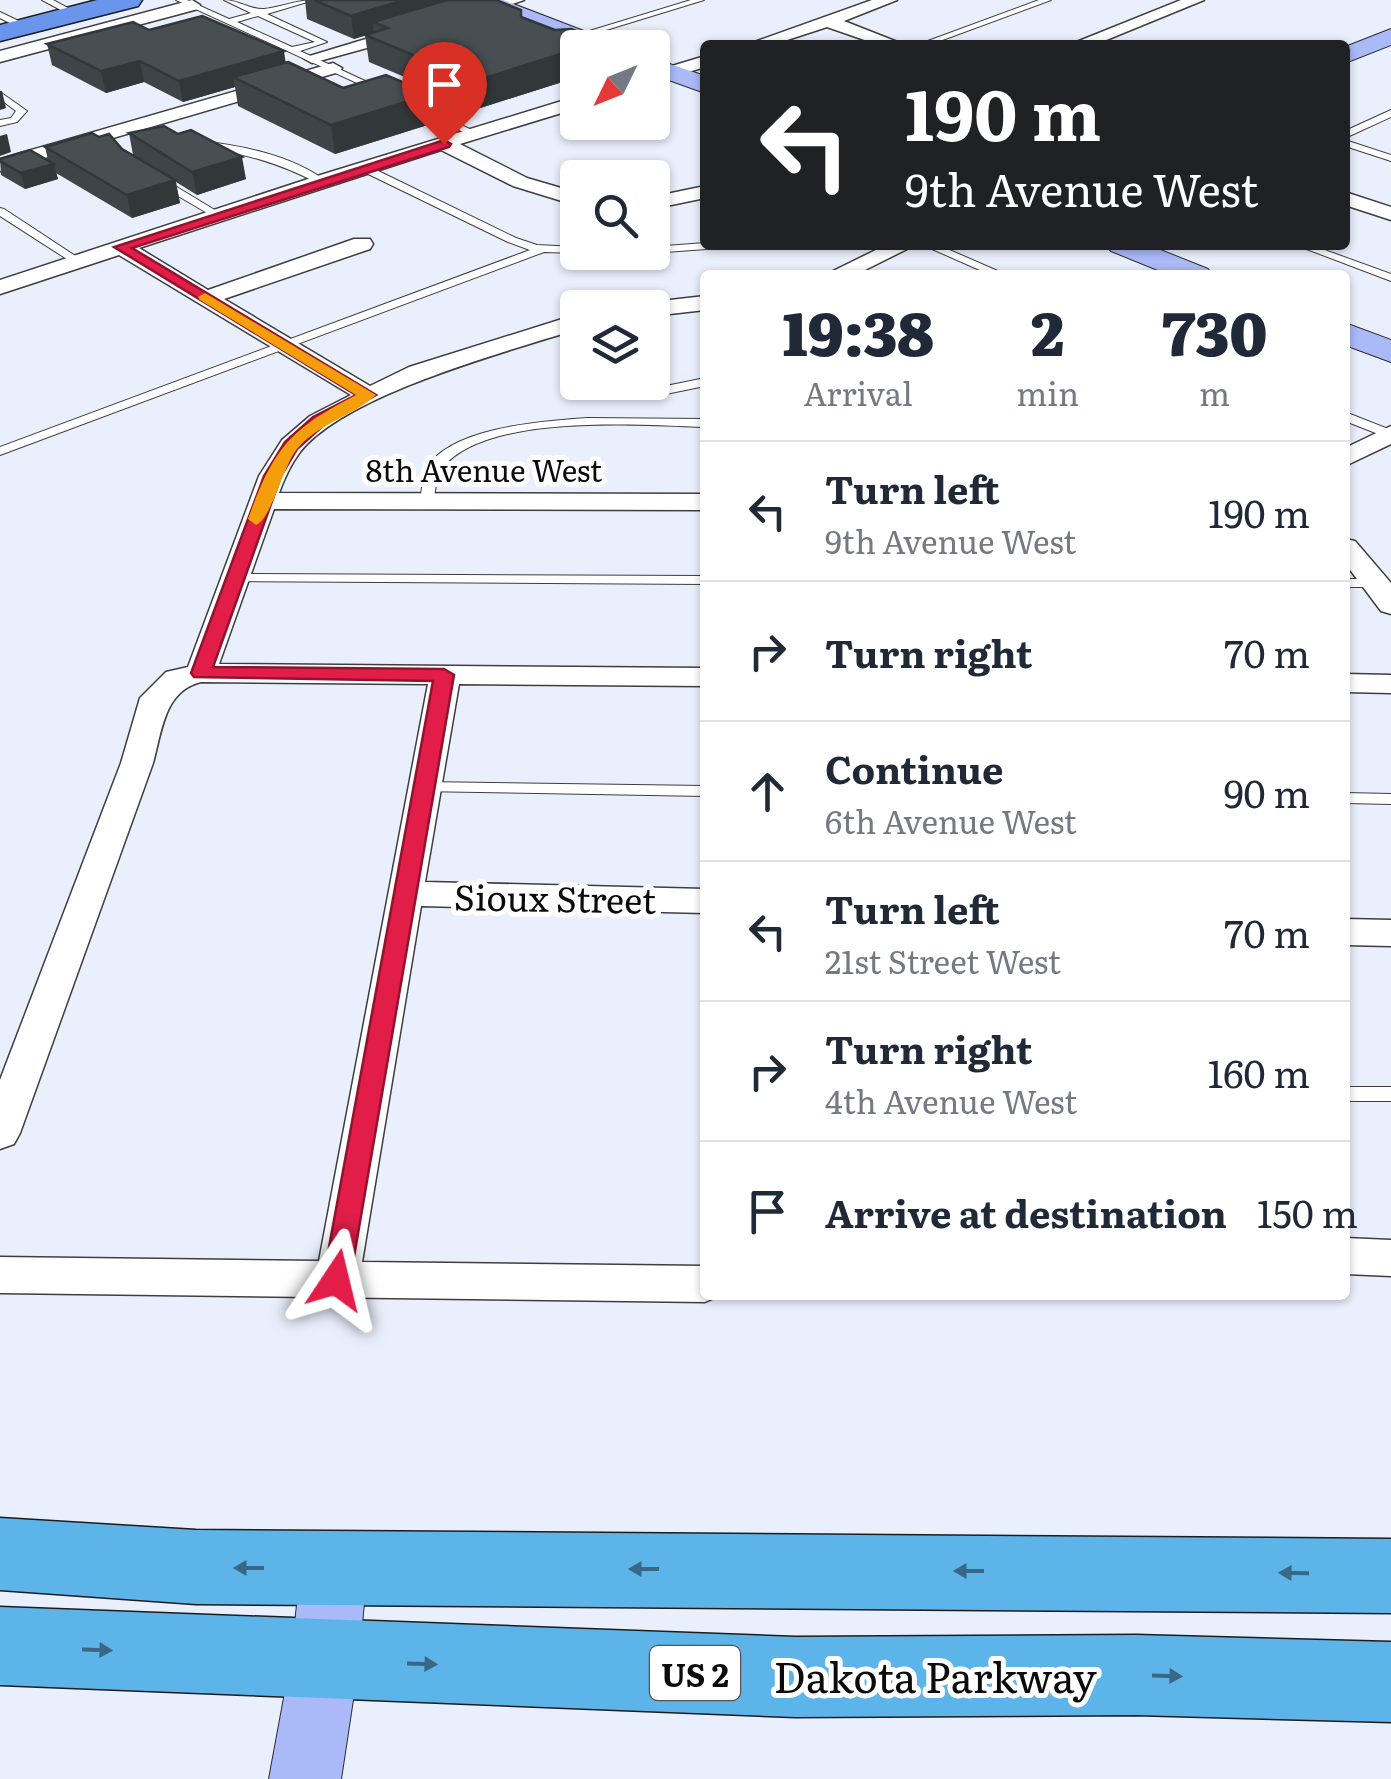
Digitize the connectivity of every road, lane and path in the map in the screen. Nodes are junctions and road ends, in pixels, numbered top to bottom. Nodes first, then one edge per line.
1 (46, 0) edge
2 (228, 0) edge
3 (310, 0) edge
4 (700, 0) edge
5 (889, 0) edge
6 (1046, 0) edge
7 (1196, 0) edge
8 (188, 2) edge
9 (498, 2) edge
10 (103, 5) edge
11 (258, 13) junction
12 (6, 20) edge
13 (827, 21) junction
14 (228, 22) junction
15 (611, 30) edge
16 (560, 34) edge
17 (1391, 36) edge
18 (770, 40) edge
19 (882, 40) edge
20 (934, 40) edge
21 (1091, 40) edge
22 (293, 50) junction
23 (1350, 54) edge
24 (0, 57) edge
25 (312, 58) junction
26 (700, 62) edge
27 (333, 68) junction
28 (670, 69) edge
29 (670, 75) edge
30 (298, 78) junction
31 (700, 84) edge
32 (319, 89) edge
33 (387, 94) junction
34 (0, 95) edge
35 (374, 97) edge
36 (560, 108) edge
37 (1391, 113) edge
38 (0, 123) edge
39 (1350, 132) edge
40 (475, 134) junction
41 (192, 143) edge
42 (444, 144) junction
43 (1350, 144) edge
44 (1391, 158) edge
45 (0, 164) edge
46 (364, 168) junction
47 (150, 175) edge
48 (321, 181) junction
49 (700, 193) edge
50 (560, 194) edge
51 (670, 200) edge
52 (1350, 200) edge
53 (0, 211) edge
54 (218, 214) junction
55 (1391, 214) edge
56 (362, 244) dead end
57 (700, 246) edge
58 (121, 247) junction
59 (544, 248) junction
60 (560, 249) edge
61 (670, 249) edge
62 (893, 250) edge
63 (940, 250) edge
64 (1133, 250) edge
65 (1315, 250) edge
66 (76, 262) junction
67 (847, 270) edge
68 (989, 270) edge
69 (1184, 270) edge
70 (1391, 278) edge
71 (0, 287) edge
72 (206, 298) junction
73 (700, 304) edge
74 (670, 307) edge
75 (560, 329) edge
76 (1350, 336) edge
77 (284, 344) junction
78 (1391, 352) edge
79 (700, 383) edge
80 (670, 389) edge
81 (368, 395) junction
82 (1350, 418) edge
83 (700, 423) edge
84 (1391, 434) edge
85 (0, 452) edge
86 (1350, 455) edge
87 (263, 501) junction
88 (426, 501) junction
89 (700, 502) edge
90 (1350, 553) edge
91 (235, 578) junction
92 (700, 580) edge
93 (1350, 584) edge
94 (1384, 594) edge
95 (201, 673) junction
96 (444, 675) junction
97 (700, 678) edge
98 (1350, 683) edge
99 (1391, 684) edge
100 (424, 787) junction
101 (700, 790) edge
102 (1350, 798) edge
103 (1391, 799) edge
104 (406, 894) junction
105 (700, 901) edge
106 (1350, 932) edge
107 (1391, 932) edge
108 (1350, 1094) edge
109 (1391, 1094) edge
110 (0, 1133) edge
111 (1350, 1256) edge
112 (1391, 1258) edge
113 (0, 1276) edge
114 (336, 1280) junction
115 (700, 1284) edge
116 (0, 1554) edge
117 (334, 1568) junction
118 (1391, 1576) edge
119 (0, 1646) edge
120 (325, 1660) junction
121 (1391, 1682) edge
122 (305, 1779) edge

1 - 10 lane
2 - 11 lane
3 - 11 lane
4 - 15 lane
5 - 13 street
6 - 20 lane
7 - 21 street
8 - 14 lane
8 - 24 street
9 - 16 street
9 - 25 street
10 - 12 main road
11 - 14 lane
11 - 22 lane
13 - 18 street
13 - 19 street
14 - 22 lane
17 - 23 street
22 - 25 lane
25 - 27 lane
26 - 28 street
27 - 30 street
27 - 33 lane
29 - 31 street
30 - 32 lane
30 - 45 street
33 - 35 lane
33 - 40 lane
34 - 38 lane
36 - 40 street
37 - 39 lane
40 - 42 street
41 - 48 lane
42 - 46 street
42 - 50 street
43 - 44 lane
46 - 48 street
46 - 59 lane
47 - 54 lane
48 - 54 street
49 - 51 street
52 - 55 street
53 - 66 lane
54 - 58 street
56 - 72 street
57 - 61 lane
58 - 66 street
58 - 72 street
59 - 60 lane
59 - 77 lane
62 - 67 street
63 - 68 lane
64 - 69 street
65 - 70 lane
66 - 71 street
72 - 77 street
73 - 74 street
75 - 81 street
76 - 78 street
77 - 81 street
77 - 85 lane
79 - 80 lane
81 - 87 street
82 - 84 lane
83 - 88 lane
84 - 86 street
87 - 88 street, 8th Avenue West
87 - 91 street
88 - 89 street, 8th Avenue West
90 - 94 street
91 - 92 lane
91 - 95 street
93 - 94 lane
95 - 96 street
95 - 110 street
96 - 97 street
96 - 100 street
98 - 99 street
100 - 101 lane
100 - 104 street
102 - 103 lane
104 - 105 street, Sioux Street
104 - 114 street
106 - 107 street
108 - 109 lane
111 - 112 street
113 - 114 street
114 - 115 street
117 -> 116 highway
118 -> 117 highway
117 - 120 street
119 -> 120 highway, Dakota Parkway / US 2
120 -> 121 highway, Dakota Parkway / US 2
120 - 122 street

